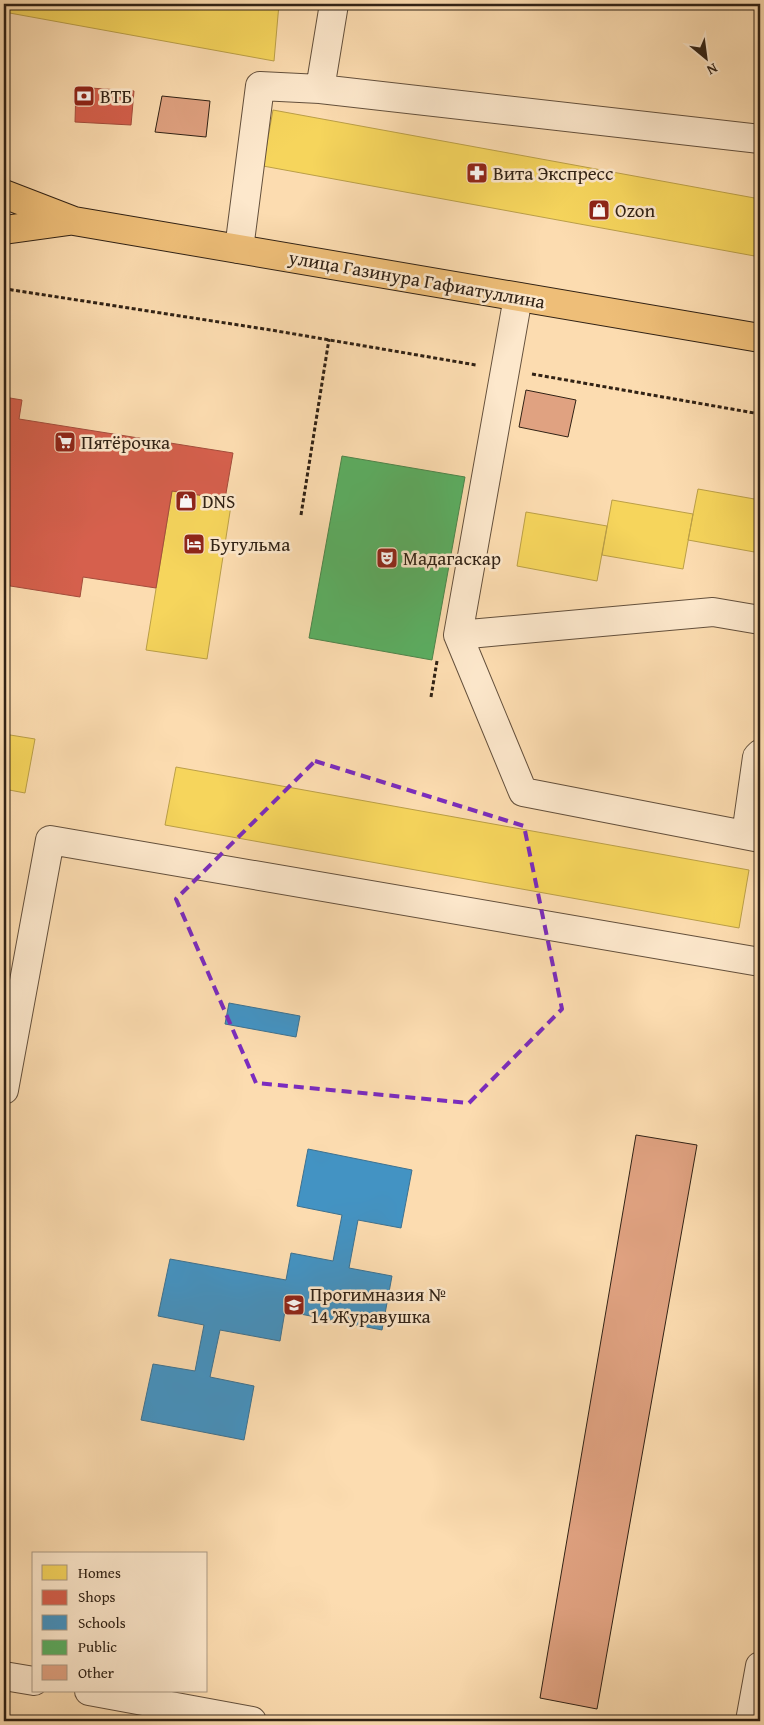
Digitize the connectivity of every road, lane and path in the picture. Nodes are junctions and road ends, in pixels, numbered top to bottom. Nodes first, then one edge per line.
1 (334, 4) edge
2 (320, 89) junction
3 (760, 140) edge
4 (4, 194) edge
5 (74, 221) junction
6 (4, 230) edge
7 (239, 249) junction
8 (4, 290) edge
9 (518, 297) junction
10 (760, 338) edge
11 (329, 339) junction
12 (505, 370) junction
13 (760, 414) edge
14 (301, 515) dead end
15 (760, 620) edge
16 (458, 635) junction
17 (760, 754) edge
18 (753, 837) edge
19 (760, 962) edge
20 (4, 1090) edge
21 (760, 1666) edge
22 (4, 1676) edge
23 (32, 1681) edge
24 (94, 1692) edge
25 (252, 1721) edge
26 (750, 1721) edge

1 - 2 street
2 - 3 street
2 - 7 street
4 - 5 main road
5 - 6 main road
5 - 7 main road, улица Газинура Гафиатуллина
7 - 9 main road, улица Газинура Гафиатуллина
8 - 11 path
9 - 10 main road, улица Газинура Гафиатуллина
9 - 12 street
11 - 12 path
11 - 14 path
12 - 13 path
12 - 16 street
15 - 16 street
16 - 18 street
17 - 18 street
19 - 20 street
21 - 26 street
22 - 23 street
24 - 25 street

